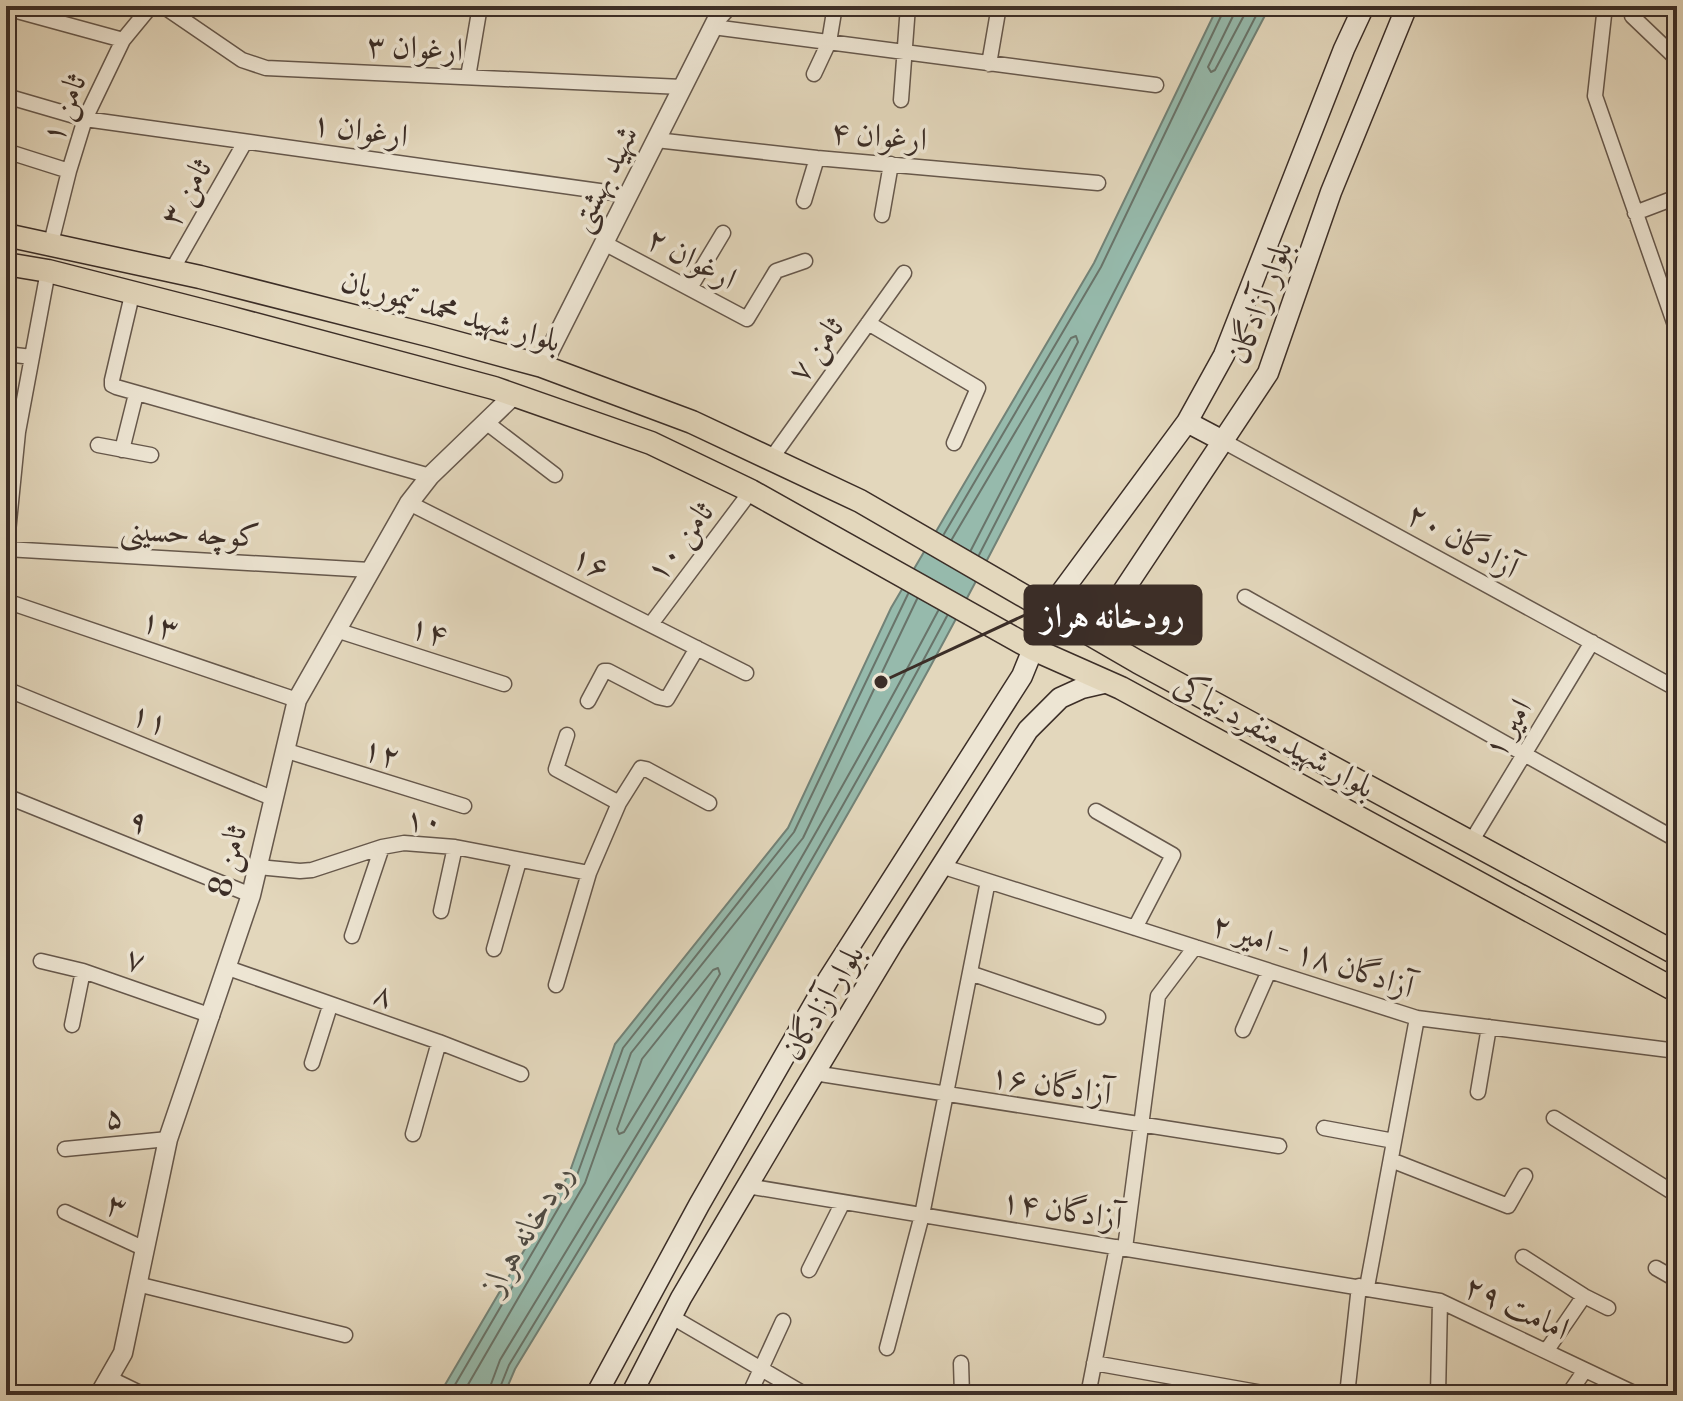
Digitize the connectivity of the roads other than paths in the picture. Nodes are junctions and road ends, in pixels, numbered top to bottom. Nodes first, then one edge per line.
1 (151, 6) edge
2 (163, 6) edge
3 (480, 6) edge
4 (835, 6) edge
5 (908, 6) edge
6 (999, 6) edge
7 (1364, 6) edge
8 (1407, 6) edge
9 (1605, 6) edge
10 (6, 8) edge
11 (719, 14) edge
12 (1632, 16) dead end
13 (123, 40) junction
14 (829, 42) junction
15 (904, 52) junction
16 (1677, 59) edge
17 (989, 64) junction
18 (814, 74) dead end
19 (468, 77) junction
20 (1156, 85) dead end
21 (682, 87) junction
22 (6, 96) edge
23 (901, 100) dead end
24 (85, 119) junction
25 (656, 140) junction
26 (245, 142) junction
27 (6, 151) edge
28 (817, 158) junction
29 (891, 164) junction
30 (69, 171) junction
31 (1098, 183) dead end
32 (628, 195) junction
33 (1677, 197) edge
34 (804, 201) dead end
35 (1635, 213) junction
36 (882, 215) dead end
37 (723, 233) dead end
38 (6, 235) edge
39 (51, 243) junction
40 (604, 243) junction
41 (805, 261) dead end
42 (6, 264) edge
43 (172, 270) junction
44 (48, 271) junction
45 (904, 273) dead end
46 (200, 277) junction
47 (690, 288) junction
48 (258, 291) junction
49 (132, 295) junction
50 (188, 307) junction
51 (251, 323) junction
52 (868, 323) junction
53 (1677, 331) edge
54 (6, 354) edge
55 (32, 357) junction
56 (542, 366) junction
57 (136, 394) junction
58 (514, 395) junction
59 (1187, 422) junction
60 (487, 423) junction
61 (12, 432) edge
62 (1223, 441) junction
63 (954, 443) dead end
64 (98, 445) dead end
65 (743, 446) junction
66 (122, 450) junction
67 (151, 455) dead end
68 (771, 459) junction
69 (555, 475) dead end
70 (430, 476) junction
71 (721, 476) junction
72 (751, 491) junction
73 (860, 501) joint
74 (409, 503) junction
75 (840, 539) joint
76 (6, 550) edge
77 (370, 570) junction
78 (1245, 597) dead end
79 (6, 601) edge
80 (1049, 609) junction
81 (651, 624) junction
82 (336, 630) junction
83 (1094, 635) junction
84 (1592, 642) junction
85 (697, 648) junction
86 (1033, 649) junction
87 (746, 673) dead end
88 (1108, 682) junction
89 (504, 684) dead end
90 (6, 689) edge
91 (1677, 689) edge
92 (297, 700) junction
93 (588, 701) dead end
94 (567, 735) dead end
95 (284, 750) junction
96 (1524, 754) junction
97 (1309, 755) junction
98 (1291, 781) junction
99 (1358, 781) junction
100 (6, 796) edge
101 (272, 798) junction
102 (619, 803) junction
103 (709, 803) dead end
104 (464, 806) dead end
105 (1343, 809) junction
106 (1096, 811) dead end
107 (1677, 840) edge
108 (1471, 842) junction
109 (382, 847) junction
110 (455, 847) junction
111 (519, 861) junction
112 (941, 866) junction
113 (258, 867) junction
114 (589, 873) junction
115 (988, 881) junction
116 (251, 895) junction
117 (441, 911) dead end
118 (1135, 928) junction
119 (352, 936) dead end
120 (853, 941) junction
121 (1195, 947) junction
122 (494, 949) dead end
123 (1677, 954) edge
124 (885, 956) junction
125 (41, 961) dead end
126 (228, 968) junction
127 (83, 971) junction
128 (1269, 971) junction
129 (970, 973) junction
130 (556, 985) dead end
131 (1677, 991) edge
132 (330, 1006) junction
133 (212, 1016) junction
134 (1098, 1017) dead end
135 (1417, 1018) junction
136 (72, 1025) dead end
137 (1489, 1027) junction
138 (1243, 1030) dead end
139 (439, 1042) junction
140 (1677, 1051) edge
141 (312, 1063) dead end
142 (814, 1073) junction
143 (521, 1074) dead end
144 (1478, 1092) dead end
145 (946, 1095) junction
146 (1554, 1118) dead end
147 (1141, 1127) junction
148 (1324, 1128) dead end
149 (413, 1134) dead end
150 (168, 1139) junction
151 (1394, 1141) junction
152 (1279, 1146) dead end
153 (65, 1149) dead end
154 (1391, 1160) junction
155 (1525, 1176) dead end
156 (747, 1186) junction
157 (1677, 1195) edge
158 (843, 1202) junction
159 (65, 1212) dead end
160 (922, 1215) junction
161 (1121, 1247) junction
162 (145, 1249) junction
163 (1523, 1257) dead end
164 (1656, 1268) dead end
165 (809, 1270) dead end
166 (1677, 1280) edge
167 (137, 1284) junction
168 (1363, 1287) junction
169 (1584, 1296) junction
170 (1440, 1301) junction
171 (1608, 1308) dead end
172 (672, 1317) junction
173 (783, 1321) dead end
174 (345, 1335) dead end
175 (887, 1348) dead end
176 (1547, 1350) junction
177 (961, 1363) dead end
178 (1094, 1363) junction
179 (761, 1368) junction
180 (1585, 1370) junction
181 (109, 1378) junction
182 (1263, 1393) edge
183 (99, 1395) edge
184 (144, 1395) edge
185 (596, 1395) edge
186 (631, 1395) edge
187 (749, 1395) edge
188 (806, 1395) edge
189 (962, 1395) edge
190 (1088, 1395) edge
191 (1347, 1395) edge
192 (1438, 1395) edge
193 (1568, 1395) edge
194 (1638, 1395) edge

1 - 13 street, ثامن ۱
2 - 19 street, ارغوان ۳
3 - 19 street
4 - 14 street
5 - 15 street
6 - 17 street
7 - 59 main road, بلوار آزادگان
8 - 62 main road, بلوار آزادگان
9 - 35 street
10 - 13 street
11 - 14 street
11 - 21 street, شهید بهشتی
12 - 16 street
13 - 24 street, ثامن ۱
14 - 15 street
14 - 18 street
15 - 17 street
15 - 23 street
17 - 20 street
19 - 21 street, ارغوان ۳
21 - 25 street, شهید بهشتی
22 - 24 street, ارغوان ۱
24 - 26 street, ارغوان ۱
24 - 30 street, ثامن ۱
25 - 28 street, ارغوان ۴
25 - 32 street, شهید بهشتی
26 - 32 street, ارغوان ۱
26 - 43 street, ثامن ۳
27 - 30 street
28 - 29 street, ارغوان ۴
28 - 34 street
29 - 31 street, ارغوان ۴
29 - 36 street
30 - 39 street, ثامن ۱
32 - 40 street, شهید بهشتی
33 - 35 street
35 - 53 street
37 - 47 street
38 - 39 main road, بلوار شهید محمد تیموریان
39 - 43 main road, بلوار شهید محمد تیموریان
40 - 47 street, ارغوان ۲
40 - 56 street, شهید بهشتی
41 - 47 street, ارغوان ۲
42 - 44 main road, بلوار شهید محمد تیموریان
43 - 46 main road, بلوار شهید محمد تیموریان
44 - 49 main road, بلوار شهید محمد تیموریان
44 - 55 street
45 - 52 street, ثامن ۷
46 - 48 main road, بلوار شهید محمد تیموریان
46 - 50 main road
48 - 51 main road
48 - 56 main road, بلوار شهید محمد تیموریان
49 - 50 main road, بلوار شهید محمد تیموریان
49 - 57 street
50 - 51 main road, بلوار شهید محمد تیموریان
51 - 58 main road, بلوار شهید محمد تیموریان
52 - 63 street
52 - 68 street, ثامن ۷
54 - 55 street
55 - 61 street
56 - 65 main road, بلوار شهید محمد تیموریان
57 - 66 street
57 - 70 street
58 - 60 street, ثامن 8
58 - 71 main road, بلوار شهید محمد تیموریان
59 - 62 main road
59 - 80 main road, بلوار آزادگان
60 - 69 street
60 - 70 street, ثامن 8
61 - 76 street
62 - 83 main road, بلوار آزادگان
62 - 84 street, آزادگان ۲۰
64 - 66 street
65 - 68 main road, بلوار شهید محمد تیموریان
65 - 71 main road
66 - 67 street
68 - 72 main road
68 - 73 main road, بلوار شهید محمد تیموریان
70 - 74 street, ثامن 8
71 - 72 main road, بلوار شهید محمد تیموریان
72 - 75 main road, بلوار شهید محمد تیموریان
72 - 81 street, ثامن ۱۰
73 - 80 main road, بلوار شهید منفرد نیاکی
74 - 77 street, ثامن 8
74 - 81 street, ۱۶
75 - 86 main road, بلوار شهید منفرد نیاکی
76 - 77 street, کوچه حسینی
77 - 82 street, ثامن 8
78 - 96 street
79 - 92 street, ۱۳
80 - 83 main road, بلوار شهید منفرد نیاکی
81 - 85 street, ۱۶
82 - 89 street, ۱۴
82 - 92 street, ثامن 8
83 - 97 main road, بلوار شهید منفرد نیاکی
84 - 91 street, آزادگان ۲۰
84 - 96 street, امیر ۱
85 - 87 street, ۱۶
85 - 93 street
86 - 88 main road, بلوار شهید منفرد نیاکی
86 - 120 main road, بلوار آزادگان
88 - 98 main road, بلوار شهید منفرد نیاکی
88 - 112 main road, بلوار آزادگان
90 - 101 street, ۱۱
92 - 95 street, ثامن 8
94 - 102 street
95 - 101 street, ثامن 8
95 - 104 street, ۱۲
96 - 107 street
96 - 108 street, امیر ۱
97 - 98 main road
97 - 99 main road, بلوار شهید منفرد نیاکی
98 - 105 main road, بلوار شهید منفرد نیاکی
99 - 105 main road
99 - 108 main road, بلوار شهید منفرد نیاکی
100 - 116 street, ۹
101 - 113 street, ثامن 8
102 - 103 street
102 - 114 street
105 - 131 main road, بلوار شهید منفرد نیاکی
106 - 118 street
108 - 123 main road, بلوار شهید منفرد نیاکی
109 - 110 street, ۱۰
109 - 113 street, ۱۰
109 - 119 street
110 - 111 street, ۱۰
110 - 117 street
111 - 114 street, ۱۰
111 - 122 street
112 - 115 street, آزادگان ۱۸ - امیر ۲
112 - 124 main road, بلوار آزادگان
113 - 116 street, ثامن 8
114 - 130 street
115 - 118 street, آزادگان ۱۸ - امیر ۲
115 - 129 street
116 - 126 street, ثامن 8
118 - 121 street, آزادگان ۱۸ - امیر ۲
120 - 124 main road
120 - 185 main road, بلوار آزادگان
121 - 128 street, آزادگان ۱۸ - امیر ۲
121 - 147 street
124 - 142 main road, بلوار آزادگان
125 - 127 street, ۷
126 - 132 street, ۸
126 - 133 street, ثامن 8
127 - 133 street, ۷
127 - 136 street
128 - 135 street, آزادگان ۱۸ - امیر ۲
128 - 138 street
129 - 134 street
129 - 145 street
132 - 139 street, ۸
132 - 141 street
133 - 150 street, ثامن 8
135 - 137 street, آزادگان ۱۸ - امیر ۲
135 - 151 street
137 - 140 street, آزادگان ۱۸ - امیر ۲
137 - 144 street
139 - 143 street, ۸
139 - 149 street
142 - 145 street, آزادگان ۱۶
142 - 156 main road, بلوار آزادگان
145 - 147 street, آزادگان ۱۶
145 - 160 street
146 - 157 street
147 - 152 street, آزادگان ۱۶
147 - 161 street
148 - 151 street
150 - 153 street, ۵
150 - 162 street, ثامن 8
151 - 154 street
154 - 155 street
154 - 168 street
156 - 158 street, آزادگان ۱۴
156 - 172 main road, بلوار آزادگان
158 - 160 street, آزادگان ۱۴
158 - 165 street
159 - 162 street, ۳
160 - 161 street, آزادگان ۱۴
160 - 175 street
161 - 168 street, آزادگان ۱۴
161 - 178 street
162 - 167 street, ثامن 8
163 - 169 street
164 - 166 street
167 - 174 street
167 - 181 street, ثامن 8
168 - 170 street, امامت ۲۹
168 - 191 street
169 - 171 street
169 - 176 street
170 - 176 street, امامت ۲۹
170 - 192 street
172 - 179 street
172 - 186 main road, بلوار آزادگان
173 - 179 street
176 - 180 street, امامت ۲۹
177 - 189 street
178 - 182 street
178 - 190 street
179 - 187 street
179 - 188 street
180 - 193 street
180 - 194 street, امامت ۲۹
181 - 183 street, ثامن 8
181 - 184 street

